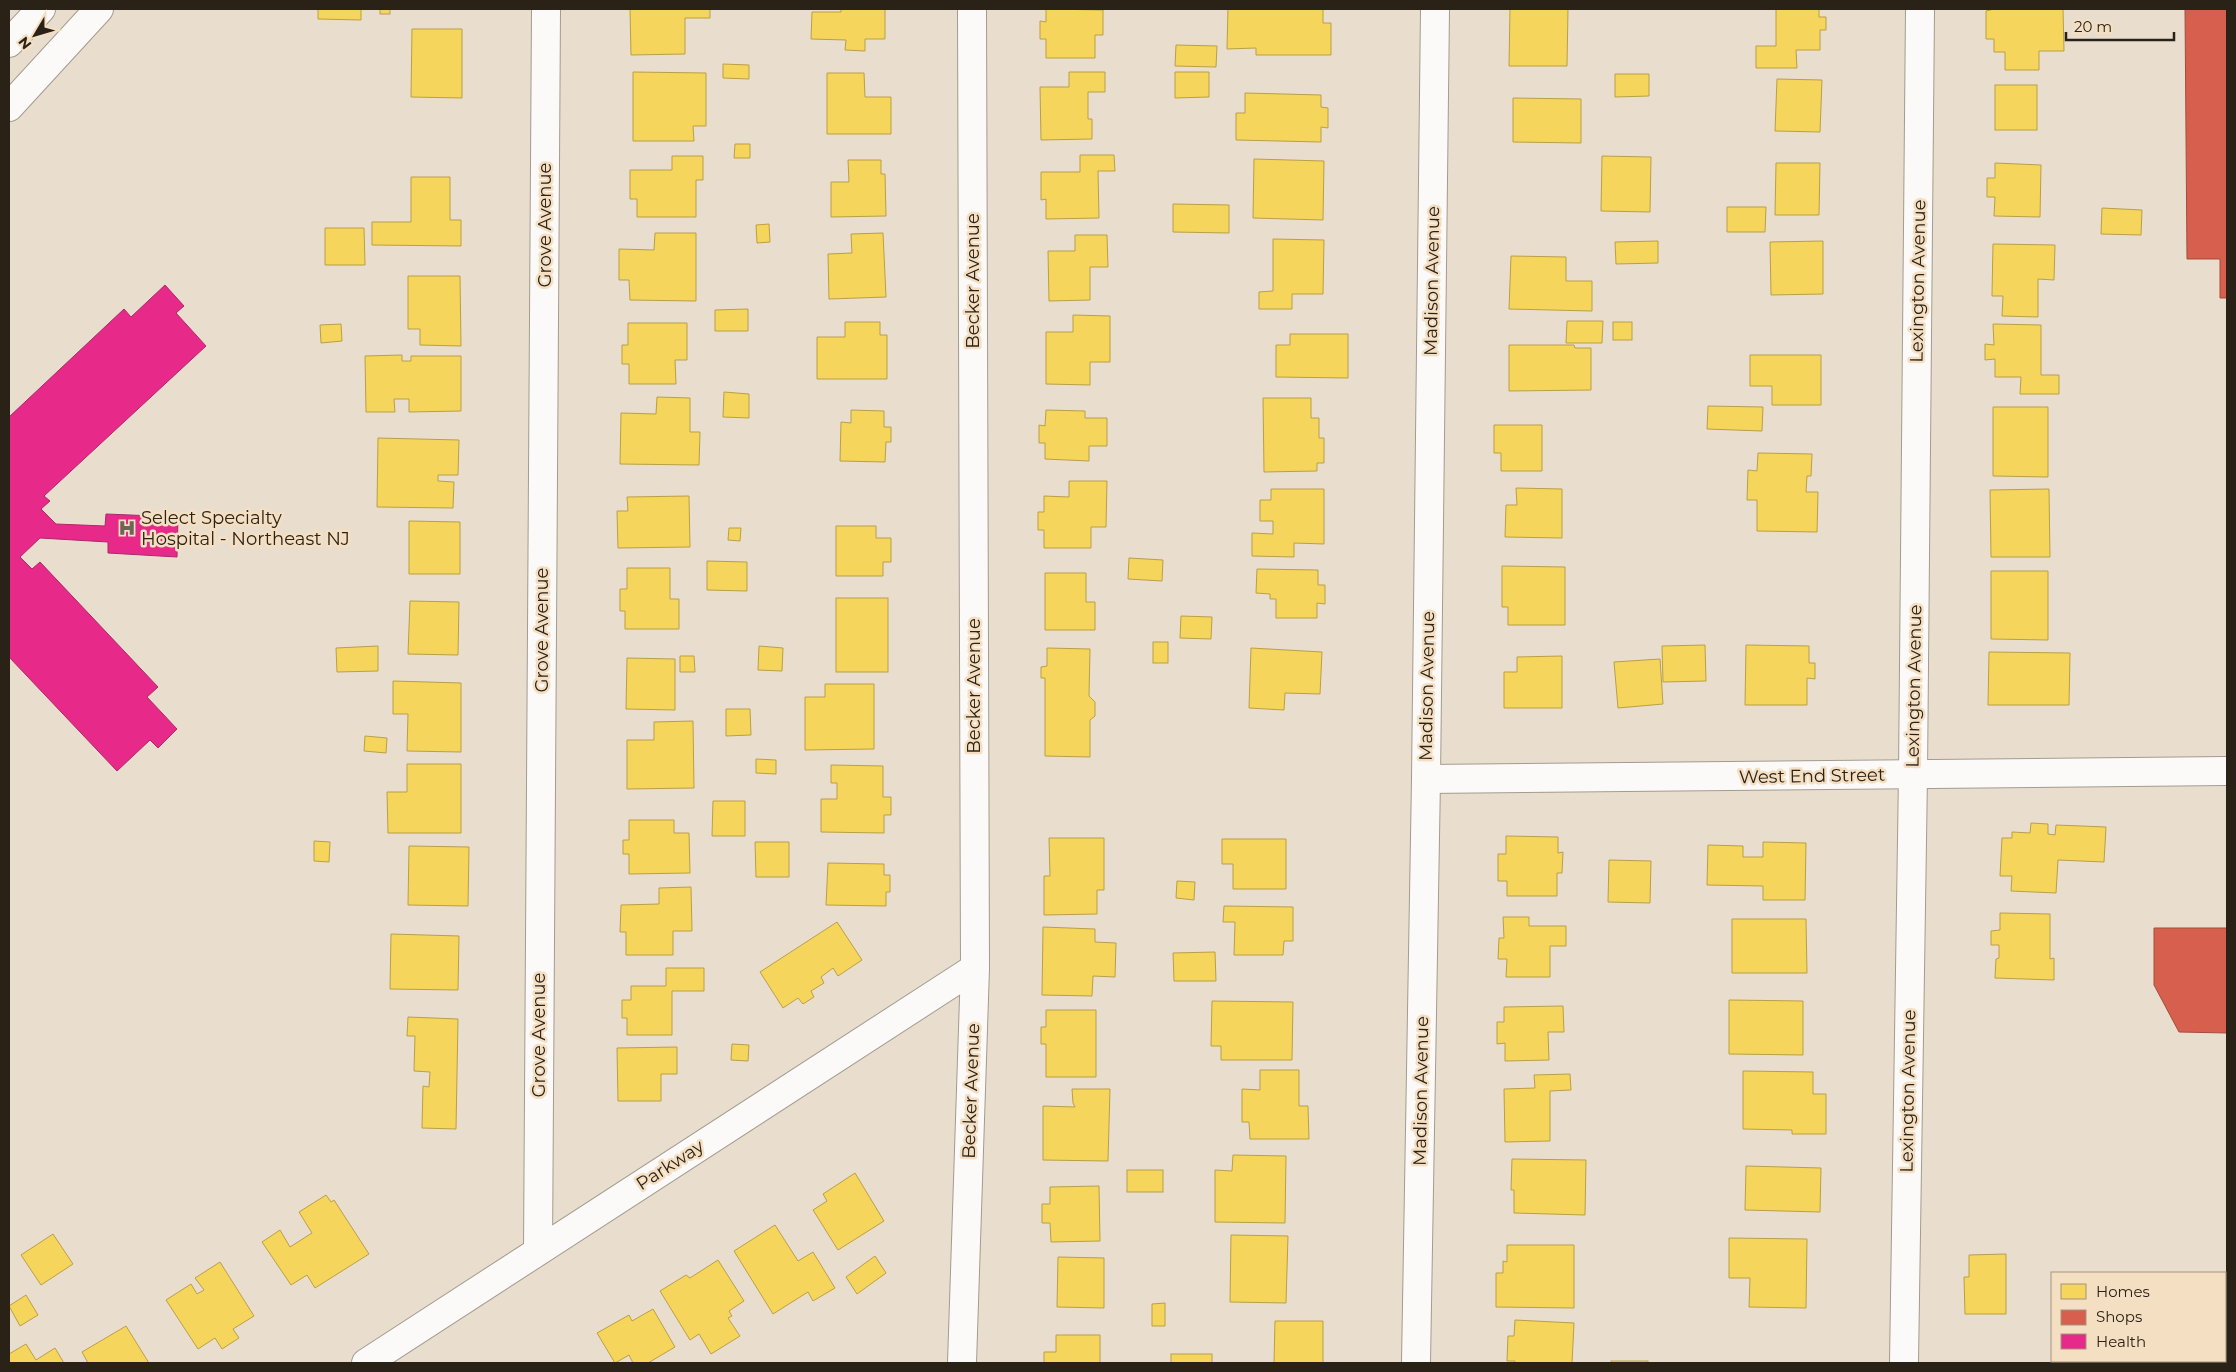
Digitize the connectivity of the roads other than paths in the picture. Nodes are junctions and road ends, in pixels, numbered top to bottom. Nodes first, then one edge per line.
1 (40, 9) edge
2 (99, 9) edge
3 (546, 9) edge
4 (972, 9) edge
5 (1435, 9) edge
6 (1920, 9) edge
7 (9, 43) edge
8 (9, 107) edge
9 (2227, 771) edge
10 (1913, 775) junction
11 (1426, 779) junction
12 (974, 968) junction
13 (538, 1251) junction
14 (366, 1363) edge
15 (962, 1363) edge
16 (1416, 1363) edge
17 (1904, 1363) edge

1 - 7 main road
2 - 8 main road
3 - 13 main road, Grove Avenue
4 - 12 main road, Becker Avenue
5 - 11 main road, Madison Avenue
6 - 10 main road, Lexington Avenue
9 - 10 main road, West End Street
10 - 11 main road, West End Street
10 - 17 main road, Lexington Avenue
11 - 16 main road, Madison Avenue
12 - 13 main road, Parkway
12 - 15 main road, Becker Avenue
13 - 14 main road, Parkway

